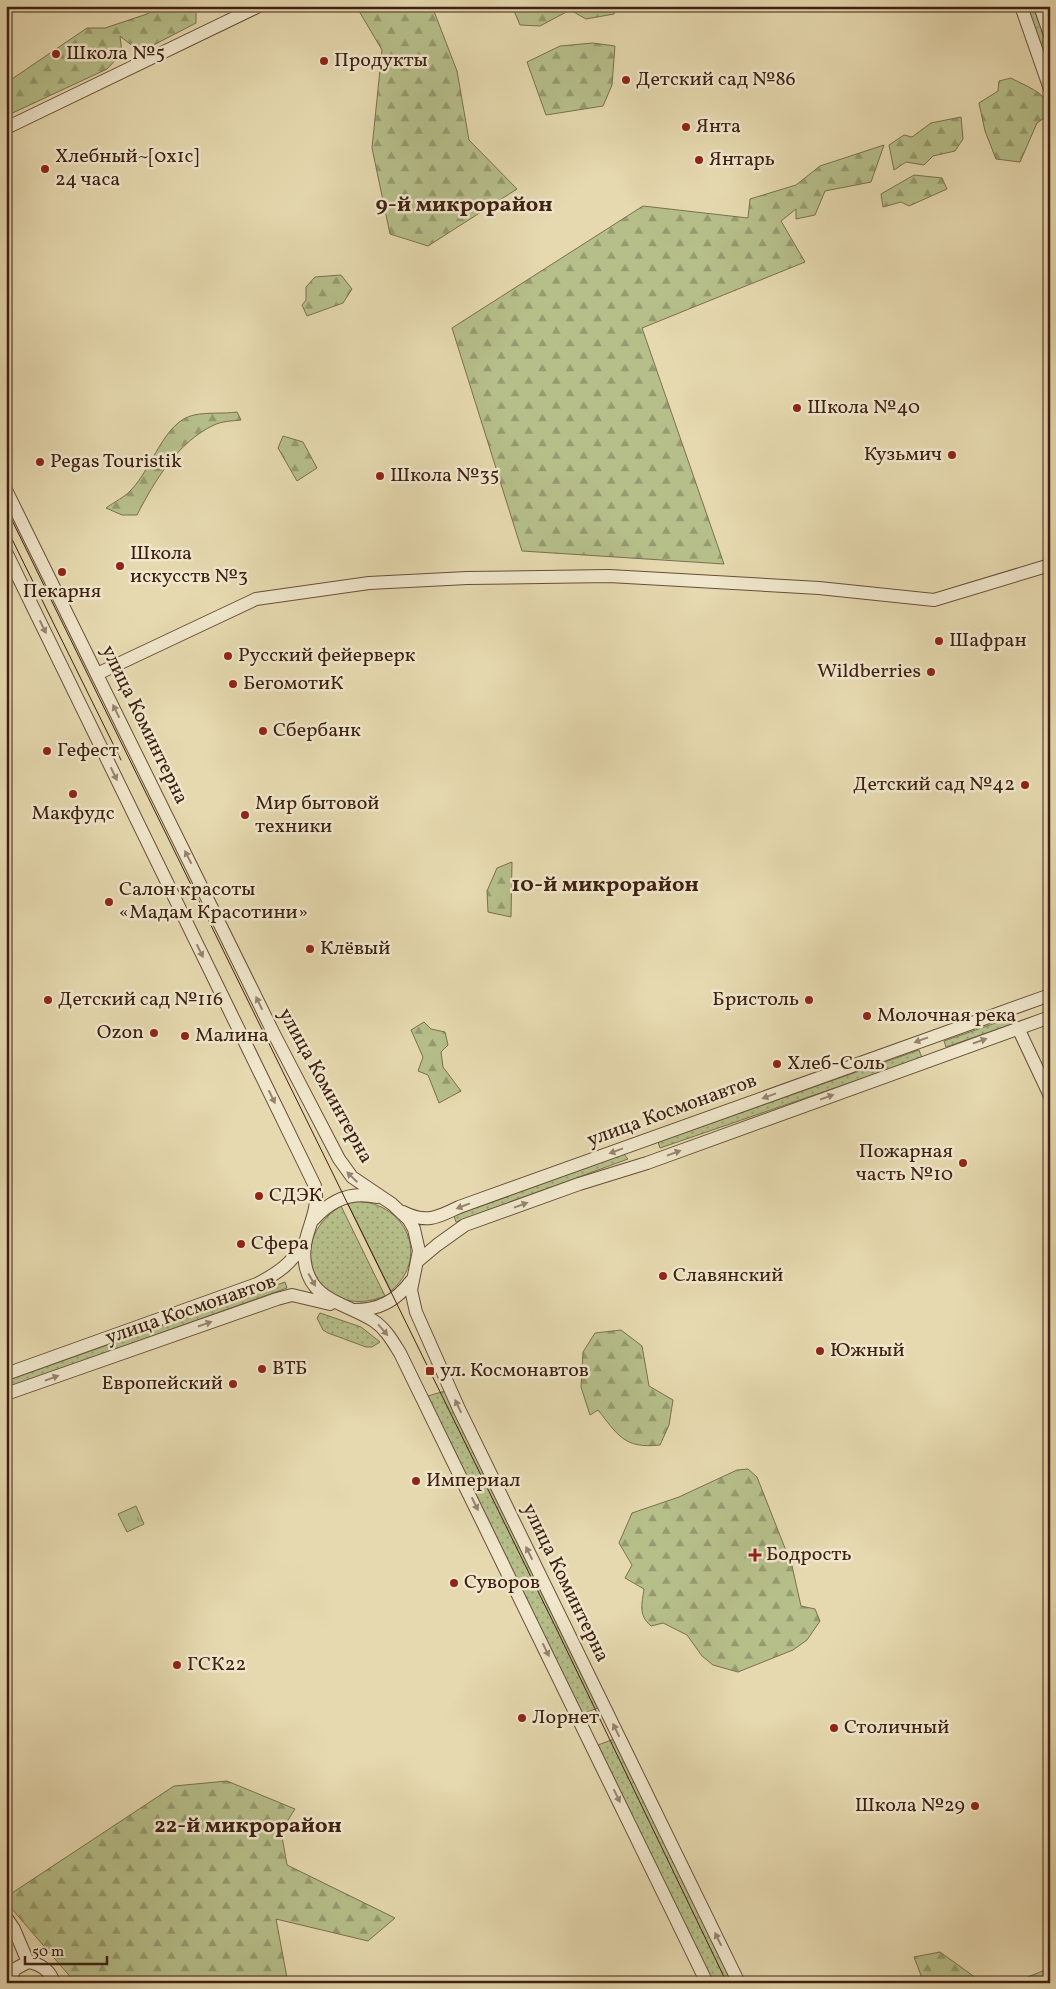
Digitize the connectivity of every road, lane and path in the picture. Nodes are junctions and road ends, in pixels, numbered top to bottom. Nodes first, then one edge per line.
1 (259, 6) edge
2 (1021, 6) edge
3 (1040, 6) edge
4 (1050, 35) edge
5 (1050, 89) edge
6 (6, 128) edge
7 (6, 490) edge
8 (6, 552) edge
9 (1050, 565) edge
10 (97, 674) junction
11 (1050, 995) edge
12 (1050, 1017) edge
13 (1018, 1028) junction
14 (1050, 1096) edge
15 (640, 1142) junction
16 (647, 1163) junction
17 (392, 1204) junction
18 (314, 1219) junction
19 (304, 1242) junction
20 (418, 1262) junction
21 (411, 1281) junction
22 (341, 1307) junction
23 (6, 1374) edge
24 (6, 1394) edge
25 (6, 1917) edge
26 (28, 1962) junction
27 (8, 1983) edge
28 (54, 1983) edge
29 (706, 1983) edge
30 (739, 1983) edge

1 - 6 street
2 - 5 street
3 - 4 street
7 - 10 street, улица Коминтерна
8 -> 18 street
9 - 10 street
17 -> 10 street, улица Коминтерна
11 -> 15 street, улица Космонавтов
12 - 13 street, улица Космонавтов
13 - 14 street
16 -> 13 street, улица Космонавтов
15 - 16 street
15 -> 17 street, улица Космонавтов
20 -> 16 street, улица Космонавтов
17 - 18 street, улица Космонавтов
17 - 20 street, улица Коминтерна
18 - 19 street
19 -> 22 street
19 - 23 street, улица Космонавтов
20 - 21 street, улица Коминтерна
21 - 22 street, улица Космонавтов
30 -> 21 street, улица Коминтерна
24 -> 22 street, улица Космонавтов
22 -> 29 street
25 - 26 street
26 - 27 street
26 - 28 street

